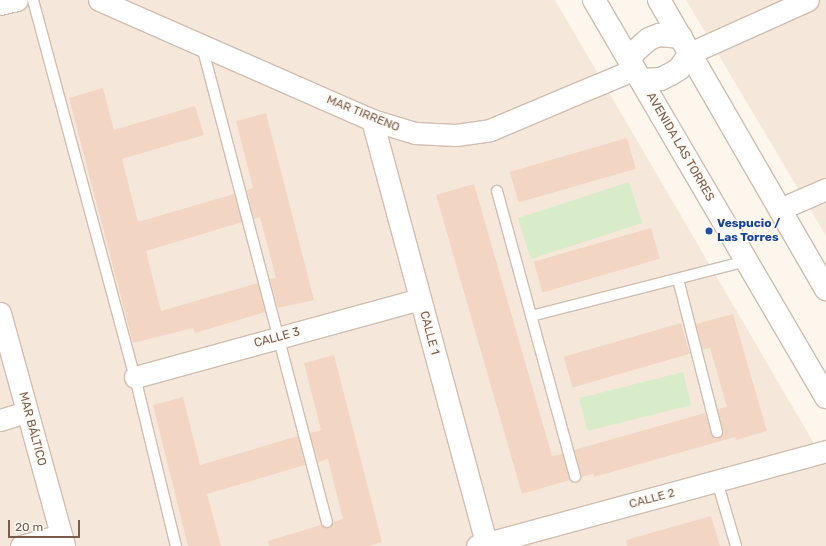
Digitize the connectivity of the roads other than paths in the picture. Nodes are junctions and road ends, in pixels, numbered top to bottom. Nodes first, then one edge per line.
1 (17, 0) edge
2 (33, 0) edge
3 (99, 0) edge
4 (594, 0) edge
5 (659, 0) edge
6 (808, 0) edge
7 (0, 4) edge
8 (202, 43) junction
9 (686, 45) junction
10 (635, 70) junction
11 (372, 120) junction
12 (826, 189) edge
13 (497, 191) dead end
14 (780, 209) junction
15 (746, 261) junction
16 (678, 279) junction
17 (826, 289) edge
18 (420, 299) junction
19 (0, 313) edge
20 (531, 316) junction
21 (279, 338) junction
22 (135, 377) junction
23 (826, 397) edge
24 (27, 412) junction
25 (0, 420) edge
26 (718, 432) dead end
27 (826, 451) edge
28 (575, 476) dead end
29 (717, 481) junction
30 (327, 522) dead end
31 (63, 540) edge
32 (483, 545) edge
33 (21, 546) edge
34 (176, 546) edge
35 (736, 546) edge

1 - 7 street
2 - 22 lane
3 - 8 street, MAR TIRRENO
4 - 10 main road, AVENIDA LAS TORRES
5 - 9 main road
6 - 9 street
8 - 11 street, MAR TIRRENO
8 - 21 lane
9 - 10 main road
9 - 10 main road
9 - 14 main road
10 - 11 street, MAR TIRRENO
10 - 15 main road, AVENIDA LAS TORRES
11 - 18 street, CALLE 1
12 - 14 street
13 - 20 lane
14 - 17 main road
15 - 16 lane
15 - 23 main road, AVENIDA LAS TORRES
16 - 20 lane
16 - 26 lane
18 - 21 street, CALLE 3
18 - 32 street, CALLE 1
19 - 24 street, MAR BÁLTICO
20 - 28 lane
21 - 22 street, CALLE 3
21 - 30 lane
22 - 34 lane
24 - 25 street
24 - 31 street, MAR BÁLTICO
27 - 29 street, CALLE 2
29 - 32 street, CALLE 2
29 - 35 lane
31 - 33 street

